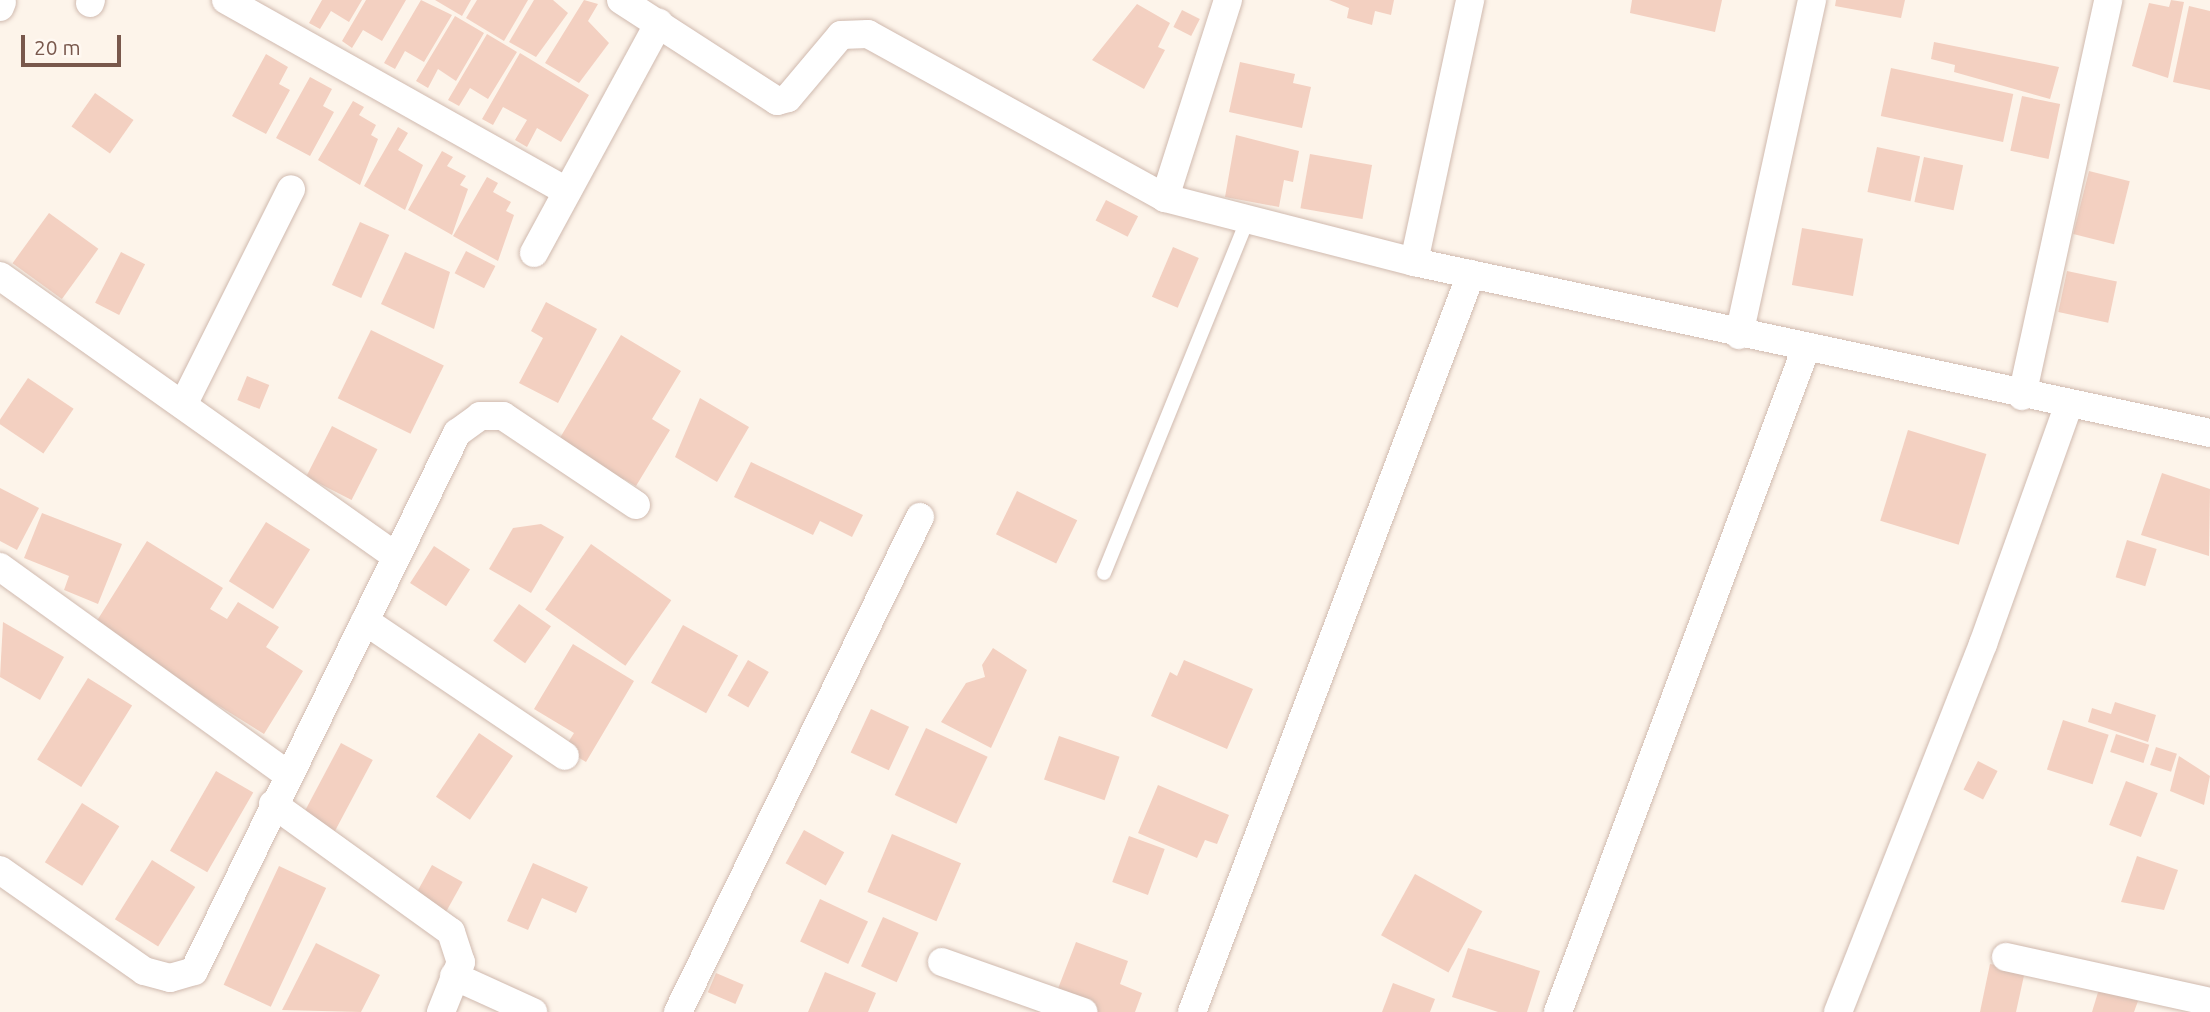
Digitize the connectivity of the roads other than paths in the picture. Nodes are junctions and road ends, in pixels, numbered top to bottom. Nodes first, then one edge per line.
1 (226, 0) edge
2 (621, 0) edge
3 (1228, 0) edge
4 (1469, 0) edge
5 (1812, 0) edge
6 (2108, 0) edge
7 (659, 23) junction
8 (291, 189) dead end
9 (567, 191) junction
10 (1165, 198) junction
11 (1248, 219) junction
12 (534, 253) dead end
13 (1414, 262) junction
14 (1471, 274) junction
15 (0, 276) edge
16 (1739, 335) junction
17 (1806, 348) junction
18 (2022, 396) junction
19 (184, 403) junction
20 (2068, 406) junction
21 (2210, 433) edge
22 (636, 505) dead end
23 (920, 517) dead end
24 (394, 555) junction
25 (0, 567) edge
26 (1104, 573) dead end
27 (365, 621) junction
28 (565, 755) dead end
29 (286, 773) junction
30 (273, 804) junction
31 (0, 870) edge
32 (2007, 957) dead end
33 (942, 962) dead end
34 (454, 976) junction
35 (2210, 1002) edge
36 (441, 1012) edge
37 (533, 1012) edge
38 (678, 1012) edge
39 (1083, 1012) edge
40 (1192, 1012) edge
41 (1558, 1012) edge
42 (1838, 1012) edge

1 - 9 street
2 - 7 street
3 - 10 street
4 - 13 street
5 - 16 street
6 - 18 street
7 - 9 street
7 - 10 street
8 - 19 street
9 - 12 street
10 - 11 street
11 - 13 street
11 - 26 lane
13 - 14 street
14 - 16 street
14 - 40 street
15 - 19 street
16 - 17 street
17 - 18 street
17 - 41 street
18 - 20 street
19 - 24 street
20 - 21 street
20 - 42 street
22 - 24 street
23 - 38 street
24 - 27 street
25 - 29 street
27 - 28 street
27 - 29 street
29 - 30 street
30 - 31 street
30 - 34 street
32 - 35 street
33 - 39 street
34 - 36 street
34 - 37 street

